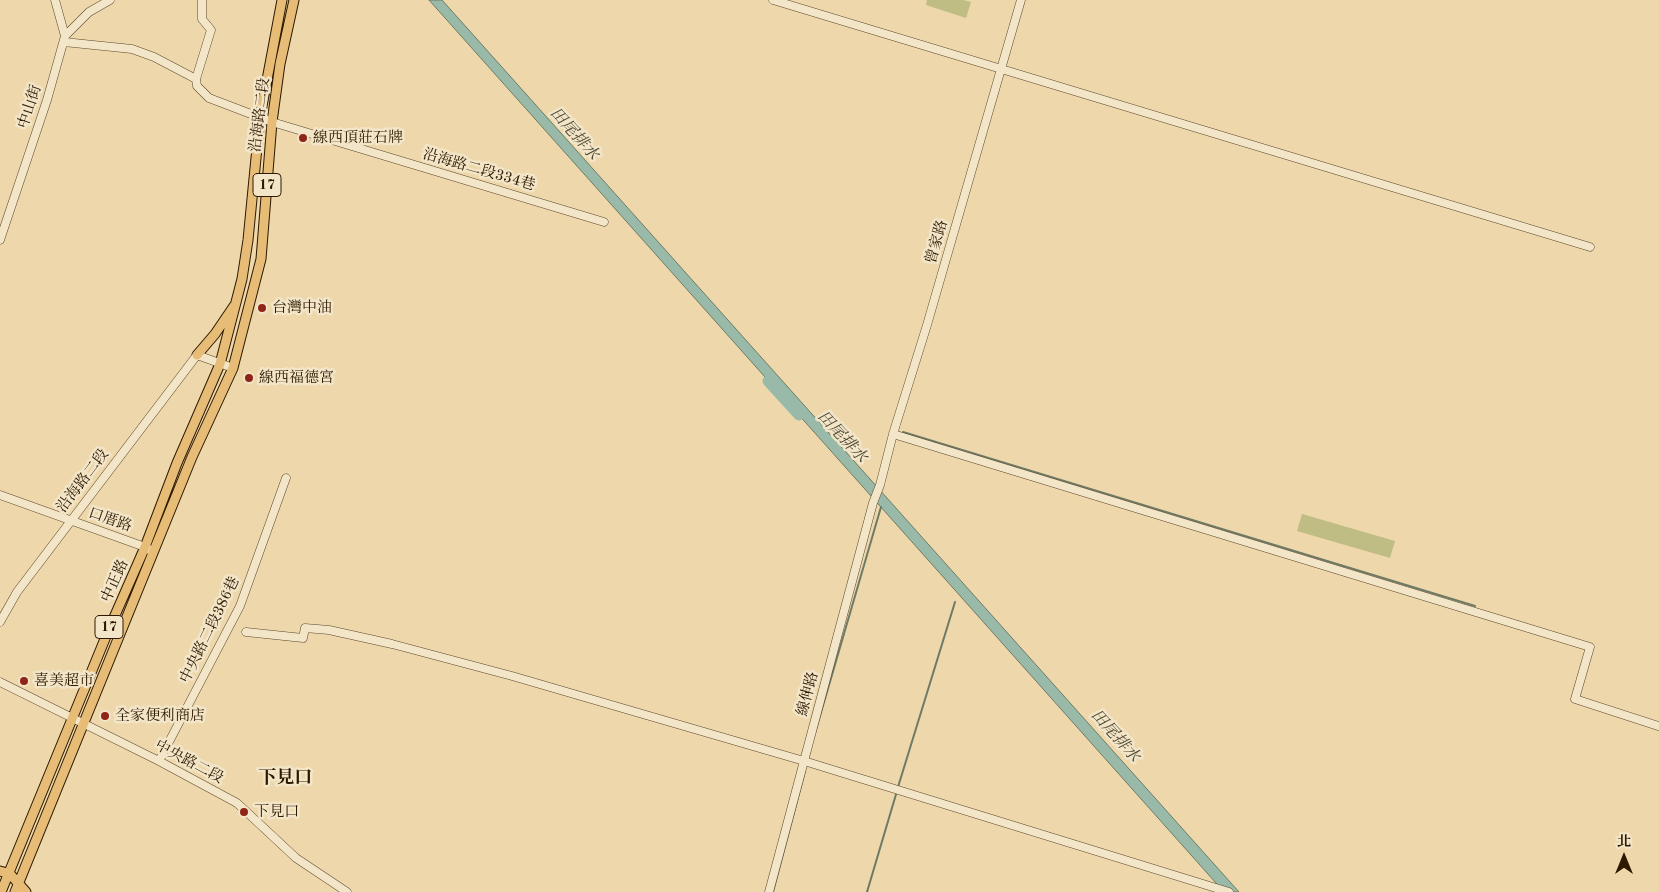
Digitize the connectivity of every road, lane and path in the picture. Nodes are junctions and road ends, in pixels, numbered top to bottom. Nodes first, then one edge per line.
1 (55, 0) edge
2 (110, 0) edge
3 (202, 0) edge
4 (282, 0) edge
5 (773, 0) edge
6 (1021, 0) edge
7 (294, 1) edge
8 (64, 39) junction
9 (1001, 69) junction
10 (196, 79) junction
11 (260, 117) junction
12 (272, 122) junction
13 (604, 222) dead end
14 (0, 240) edge
15 (1590, 247) dead end
16 (237, 301) junction
17 (197, 356) junction
18 (220, 364) junction
19 (233, 368) junction
20 (893, 434) junction
21 (286, 478) dead end
22 (878, 490) joint
23 (0, 495) edge
24 (71, 521) junction
25 (149, 549) junction
26 (0, 622) edge
27 (246, 632) dead end
28 (0, 682) edge
29 (73, 720) junction
30 (82, 724) junction
31 (1658, 726) dead end
32 (159, 761) junction
33 (804, 761) junction
34 (0, 863) edge
35 (0, 871) edge
36 (10, 874) junction
37 (2, 882) edge
38 (16, 890) edge
39 (1, 892) edge
40 (26, 892) edge
41 (347, 892) edge
42 (769, 892) edge
43 (1229, 892) edge

1 - 8 street
2 - 8 street, 中山街
3 - 10 street
4 - 7 street
4 - 11 main road, 沿海路二段 / 17
5 - 9 street
6 - 9 street, 曾家路
7 - 12 main road, 沿海路二段 / 17
8 - 10 street
8 - 14 street, 中山街
9 - 15 street
9 - 20 street, 曾家路
10 - 11 street, 沿海路二段334巷
11 - 12 street, 沿海路二段334巷
11 - 16 main road, 沿海路二段 / 17
12 - 13 street, 沿海路二段334巷
12 - 19 main road, 沿海路二段 / 17
16 - 17 main road
16 - 18 main road, 沿海路二段 / 17
17 - 18 street
17 - 24 street, 沿海路二段
18 - 19 street
18 - 25 main road, 中正路 / 17
19 - 25 main road, 中正路 / 17
20 - 22 street, 曾家路
20 - 31 street
21 - 32 street, 中央路二段386巷
22 - 33 street, 線伸路
23 - 24 street, 口厝路
24 - 25 street, 口厝路
24 - 26 street, 沿海路二段
25 - 29 main road, 中正路 / 17
25 - 30 main road, 中正路 / 17
27 - 33 street
28 - 29 street, 中央路二段
29 - 30 street, 中央路二段
29 - 36 main road, 中正路 / 17
30 - 32 street, 中央路二段
30 - 38 main road, 中正路 / 17
32 - 41 street, 中央路二段
33 - 42 street, 線伸路
33 - 43 street
34 - 36 main road
35 - 36 main road
36 - 37 main road, 中正路 / 17
36 - 38 main road
37 - 38 main road
37 - 39 main road, 中正路 / 17
38 - 40 main road

